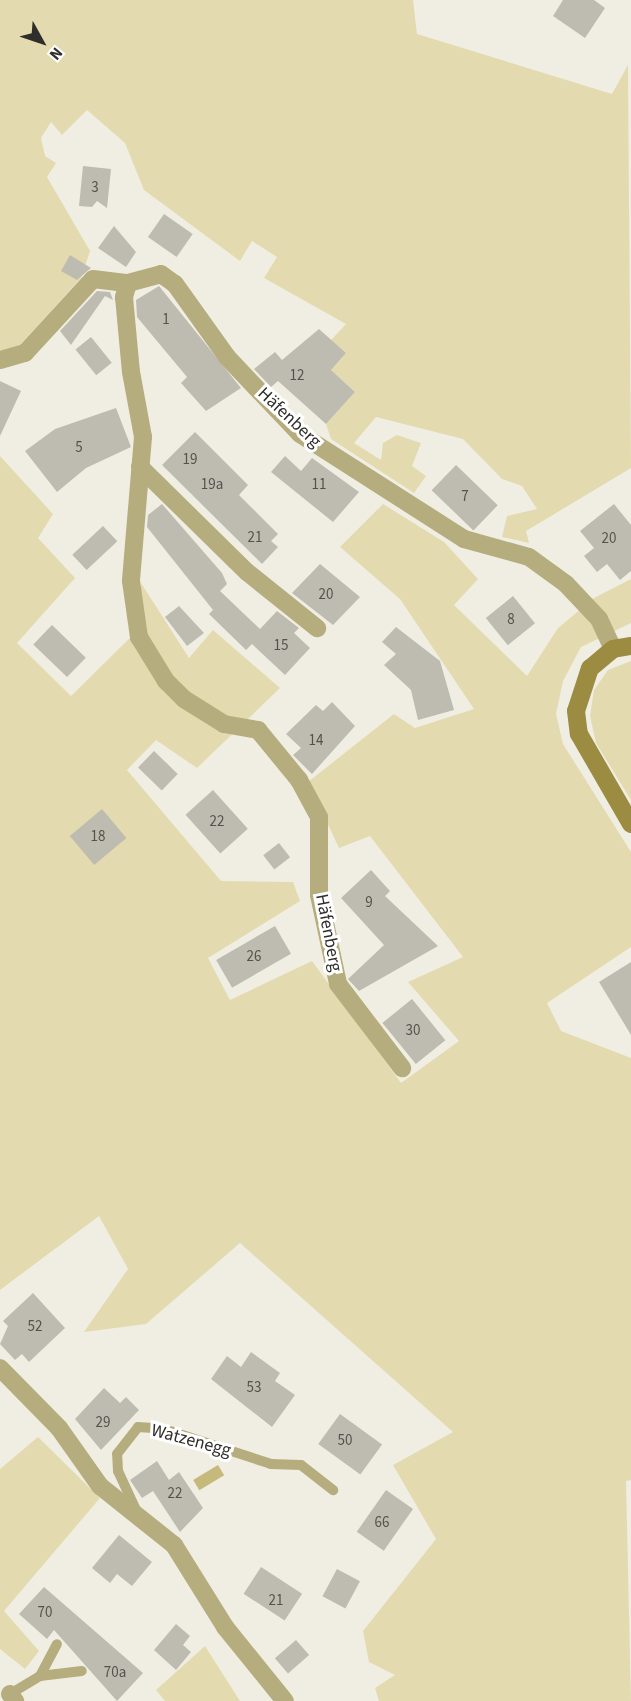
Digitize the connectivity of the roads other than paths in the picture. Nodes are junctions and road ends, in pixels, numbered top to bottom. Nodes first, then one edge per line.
1 (128, 283) junction
2 (0, 360) edge
3 (140, 467) junction
4 (317, 628) dead end
5 (622, 647) edge
6 (631, 824) edge
7 (402, 1068) dead end
8 (0, 1368) edge
9 (333, 1490) dead end
10 (138, 1515) junction
11 (57, 1644) dead end
12 (82, 1671) dead end
13 (40, 1676) junction
14 (13, 1697) edge
15 (285, 1701) edge

1 - 2 street, Häfenberg
1 - 3 street, Häfenberg
1 - 5 street, Häfenberg
3 - 4 street
3 - 7 street, Häfenberg
5 - 6 main road
8 - 10 street, Watzenegg
9 - 10 lane, Watzenegg
10 - 15 street, Watzenegg
11 - 13 lane
12 - 13 lane
13 - 14 lane

